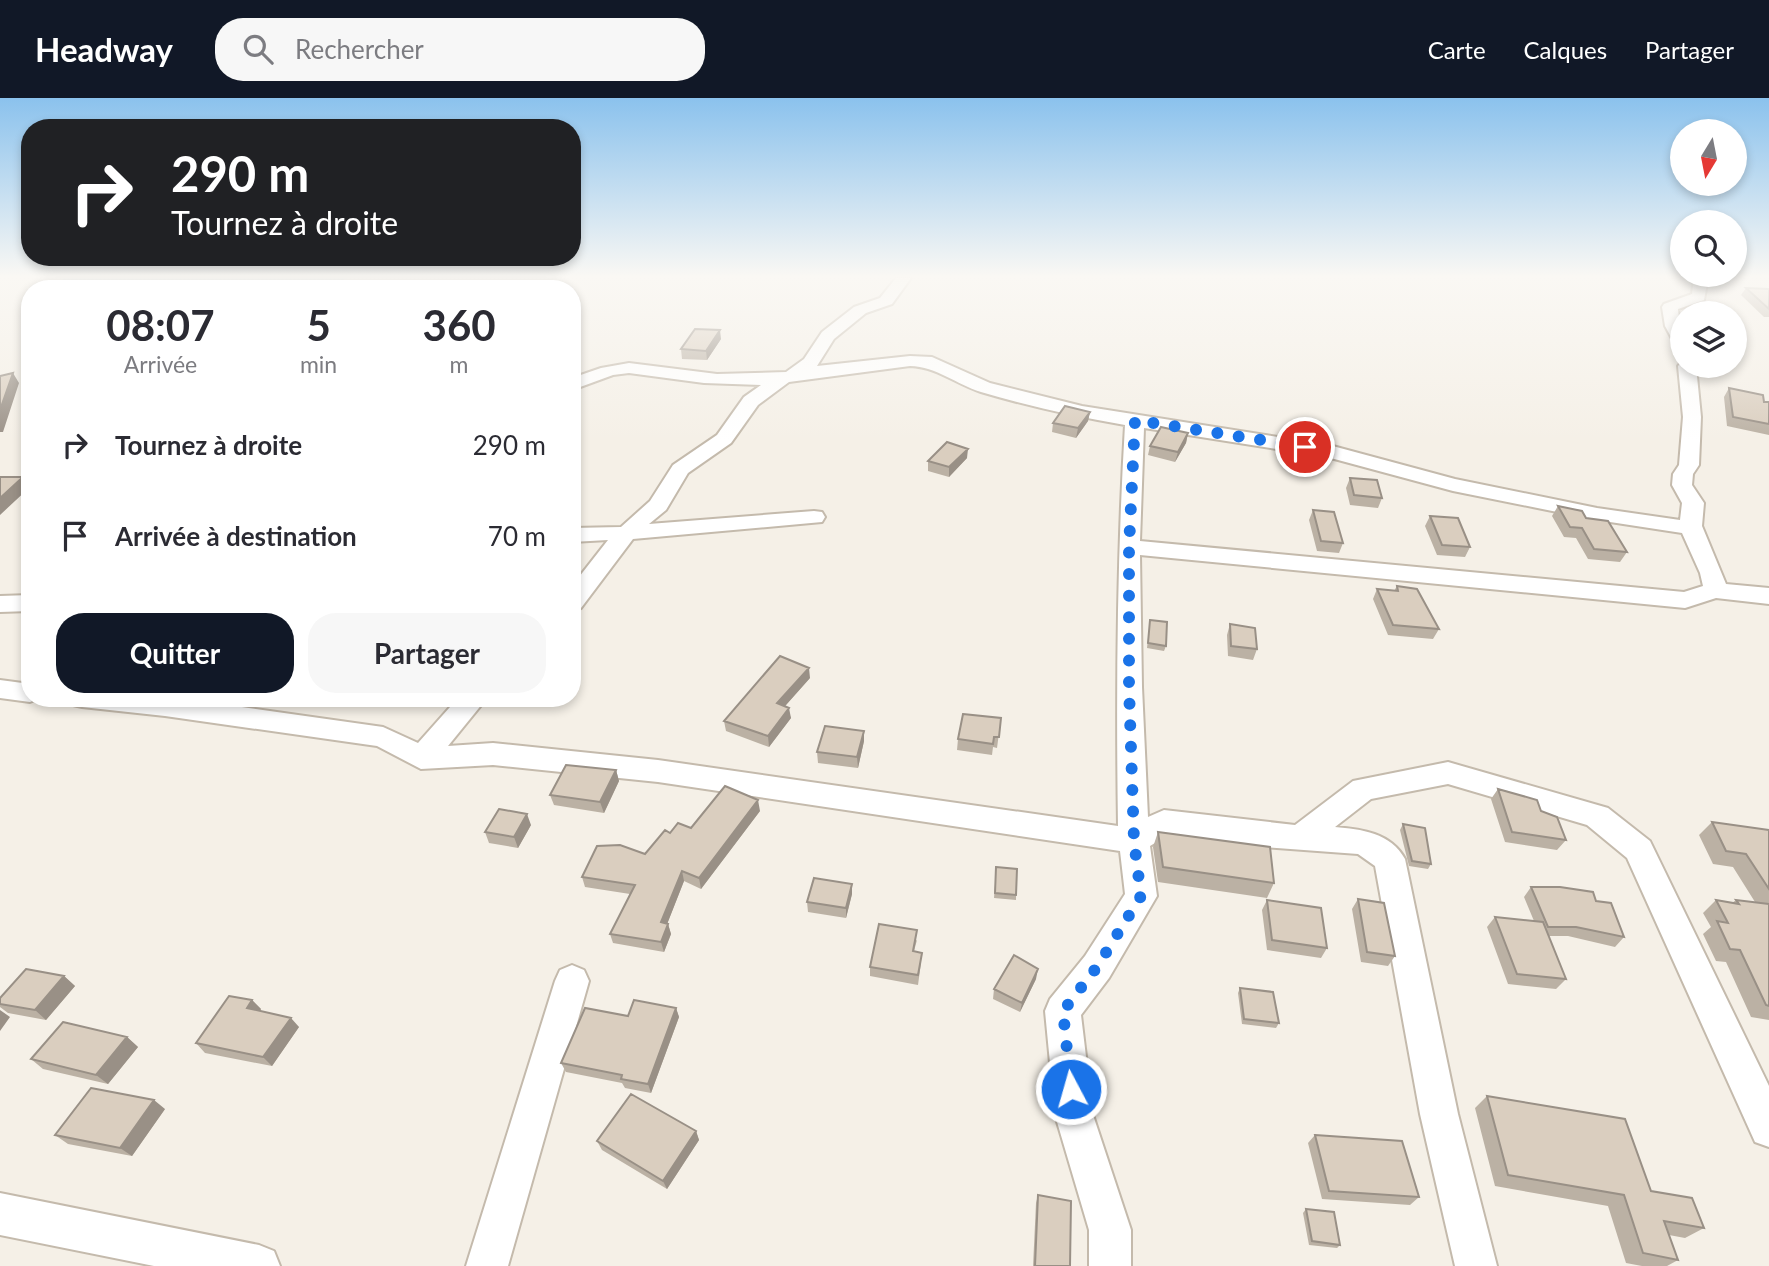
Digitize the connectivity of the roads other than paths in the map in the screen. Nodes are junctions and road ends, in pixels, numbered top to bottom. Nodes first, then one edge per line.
1 (833, 333) edge
2 (788, 377) junction
3 (1688, 378) edge
4 (581, 382) edge
5 (1135, 420) junction
6 (814, 517) dead end
7 (1691, 528) junction
8 (626, 533) junction
9 (581, 535) edge
10 (1129, 547) junction
11 (1715, 590) junction
12 (581, 591) edge
13 (1769, 596) edge
14 (21, 603) edge
15 (0, 604) edge
16 (0, 689) edge
17 (21, 691) edge
18 (172, 707) edge
19 (466, 707) edge
20 (421, 758) junction
21 (1301, 837) junction
22 (1134, 841) junction
23 (572, 981) dead end
24 (1769, 1128) edge
25 (0, 1214) edge
26 (259, 1266) edge
27 (487, 1266) edge
28 (1110, 1266) edge
29 (1476, 1266) edge

1 - 2 street
2 - 4 street
2 - 5 street
2 - 8 street
3 - 7 street
5 - 7 street
5 - 10 street
6 - 8 street
7 - 11 street
8 - 9 street
8 - 12 street
10 - 11 street
10 - 22 street
11 - 13 street
14 - 15 street
16 - 17 street
18 - 20 street
19 - 20 street
20 - 22 street
21 - 22 street
21 - 24 street
21 - 29 street
22 - 28 street
23 - 27 street
25 - 26 street

